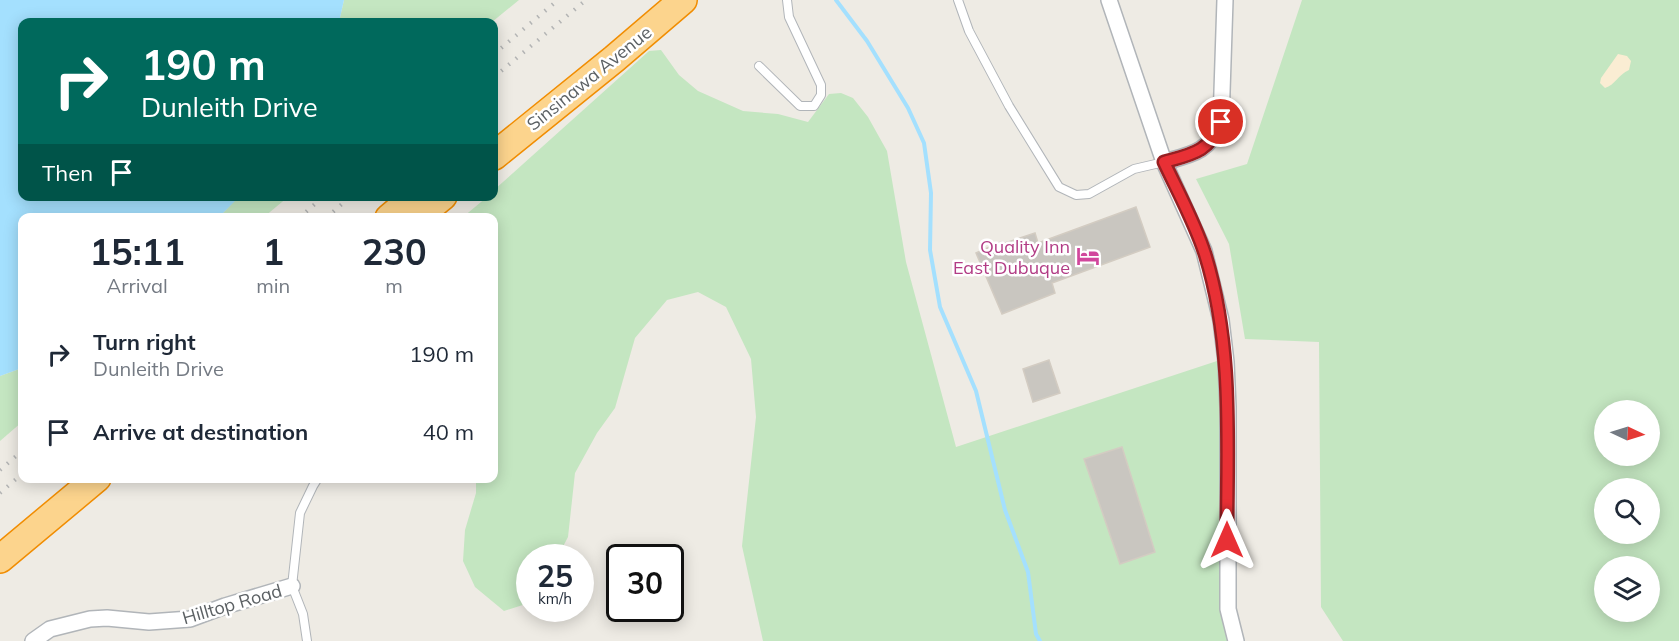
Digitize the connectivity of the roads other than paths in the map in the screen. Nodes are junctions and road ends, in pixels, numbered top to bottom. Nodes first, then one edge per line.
1 (657, 0) edge
2 (684, 0) edge
3 (787, 0) edge
4 (958, 0) edge
5 (1109, 0) edge
6 (1225, 0) edge
7 (759, 66) dead end
8 (498, 131) edge
9 (498, 153) edge
10 (1164, 162) junction
11 (410, 201) edge
12 (437, 201) edge
13 (395, 213) edge
14 (422, 213) edge
15 (63, 483) edge
16 (91, 483) edge
17 (315, 483) edge
18 (0, 536) edge
19 (0, 559) edge
20 (292, 586) junction
21 (33, 641) edge
22 (307, 641) edge
23 (1236, 641) edge

1 - 8 highway, Sinsinawa Avenue
2 - 9 highway, Sinsinawa Avenue
3 - 7 lane
4 - 10 lane
5 - 10 street
6 - 10 street
10 - 23 street
11 - 13 highway
12 - 14 highway
15 - 18 highway
16 - 19 highway
17 - 20 lane
20 - 21 street, Hilltop Road
20 - 22 lane

